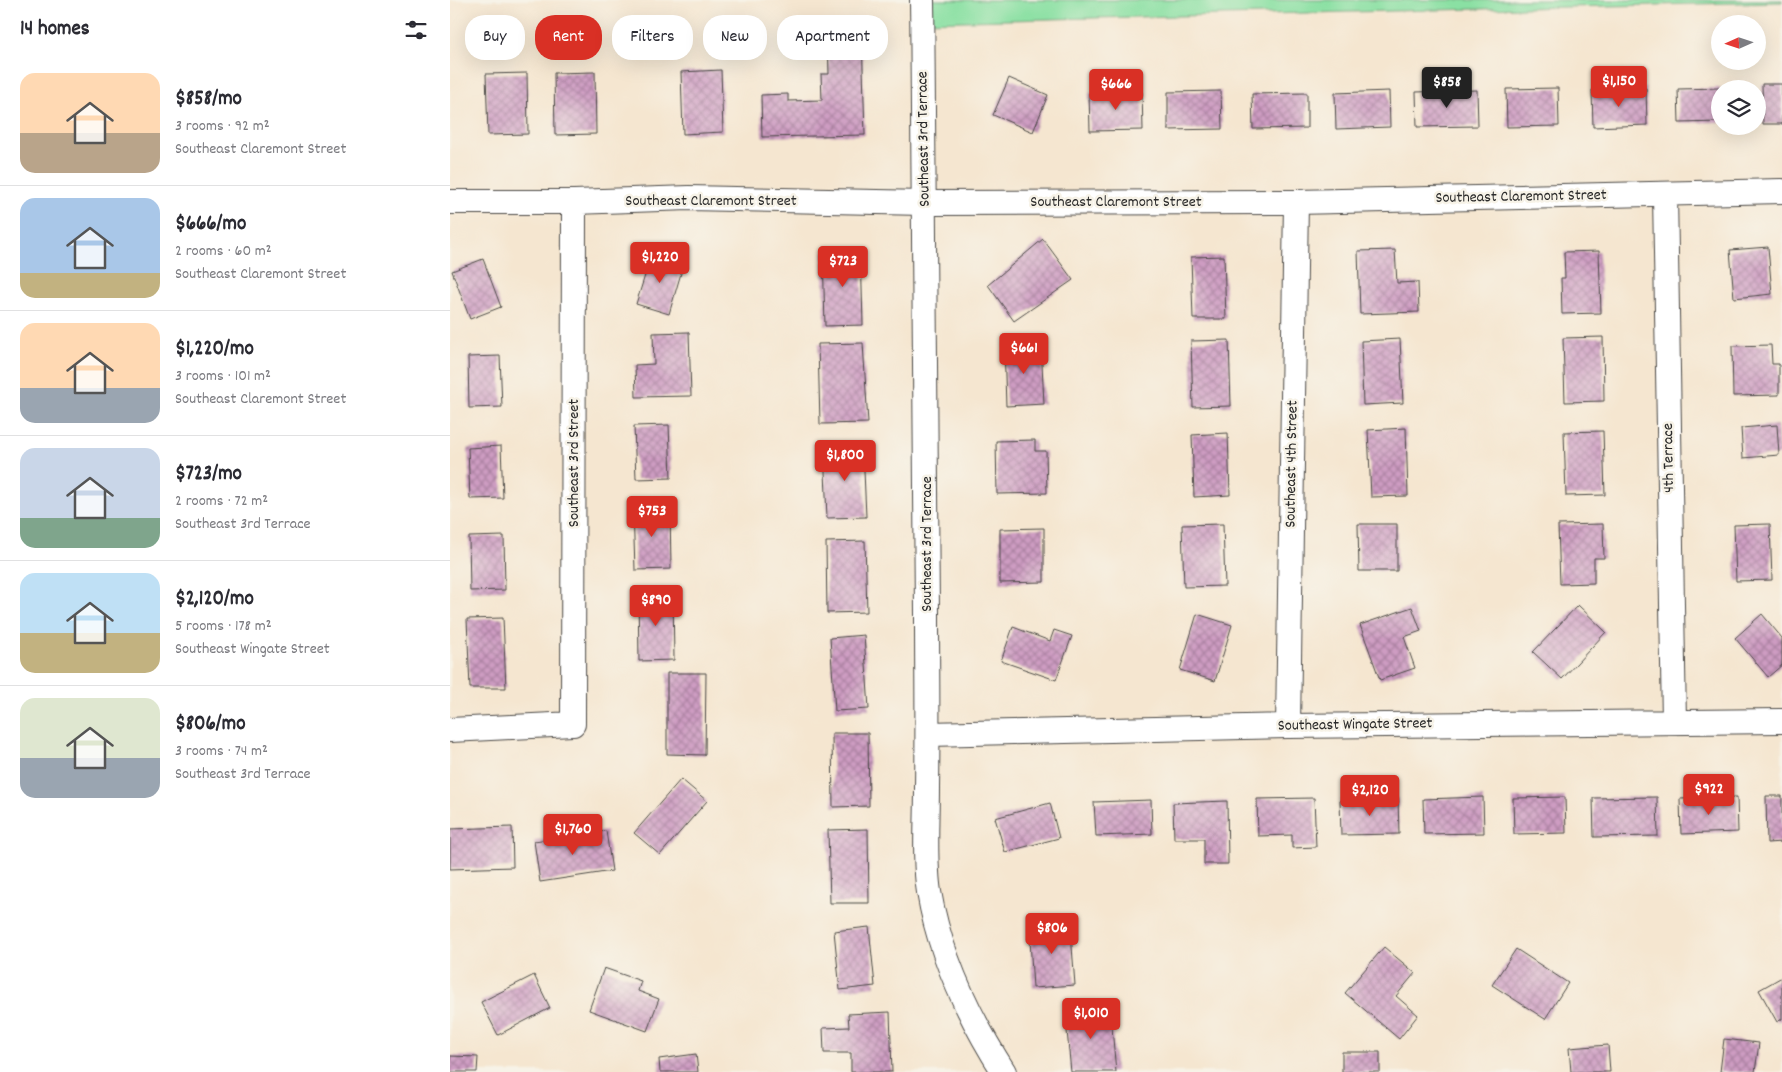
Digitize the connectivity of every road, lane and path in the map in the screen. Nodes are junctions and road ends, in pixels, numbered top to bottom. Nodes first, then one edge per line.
1 (922, 0) edge
2 (1782, 191) edge
3 (1665, 194) junction
4 (450, 202) edge
5 (574, 202) junction
6 (1296, 202) junction
7 (925, 203) junction
8 (1782, 721) edge
9 (1674, 722) junction
10 (1288, 726) junction
11 (450, 730) edge
12 (928, 734) junction
13 (1004, 1072) edge

1 - 7 street, Southeast 3rd Terrace
2 - 3 street, Southeast Claremont Street
3 - 6 street, Southeast Claremont Street
3 - 9 street, 4th Terrace
4 - 5 street, Southeast Claremont Street
5 - 7 street, Southeast Claremont Street
5 - 11 street, Southeast 3rd Street
6 - 7 street, Southeast Claremont Street
6 - 10 street, Southeast 4th Street
7 - 12 street, Southeast 3rd Terrace
8 - 9 street, Southeast Wingate Street
9 - 10 street, Southeast Wingate Street
10 - 12 street, Southeast Wingate Street
12 - 13 street, Southeast 3rd Terrace

